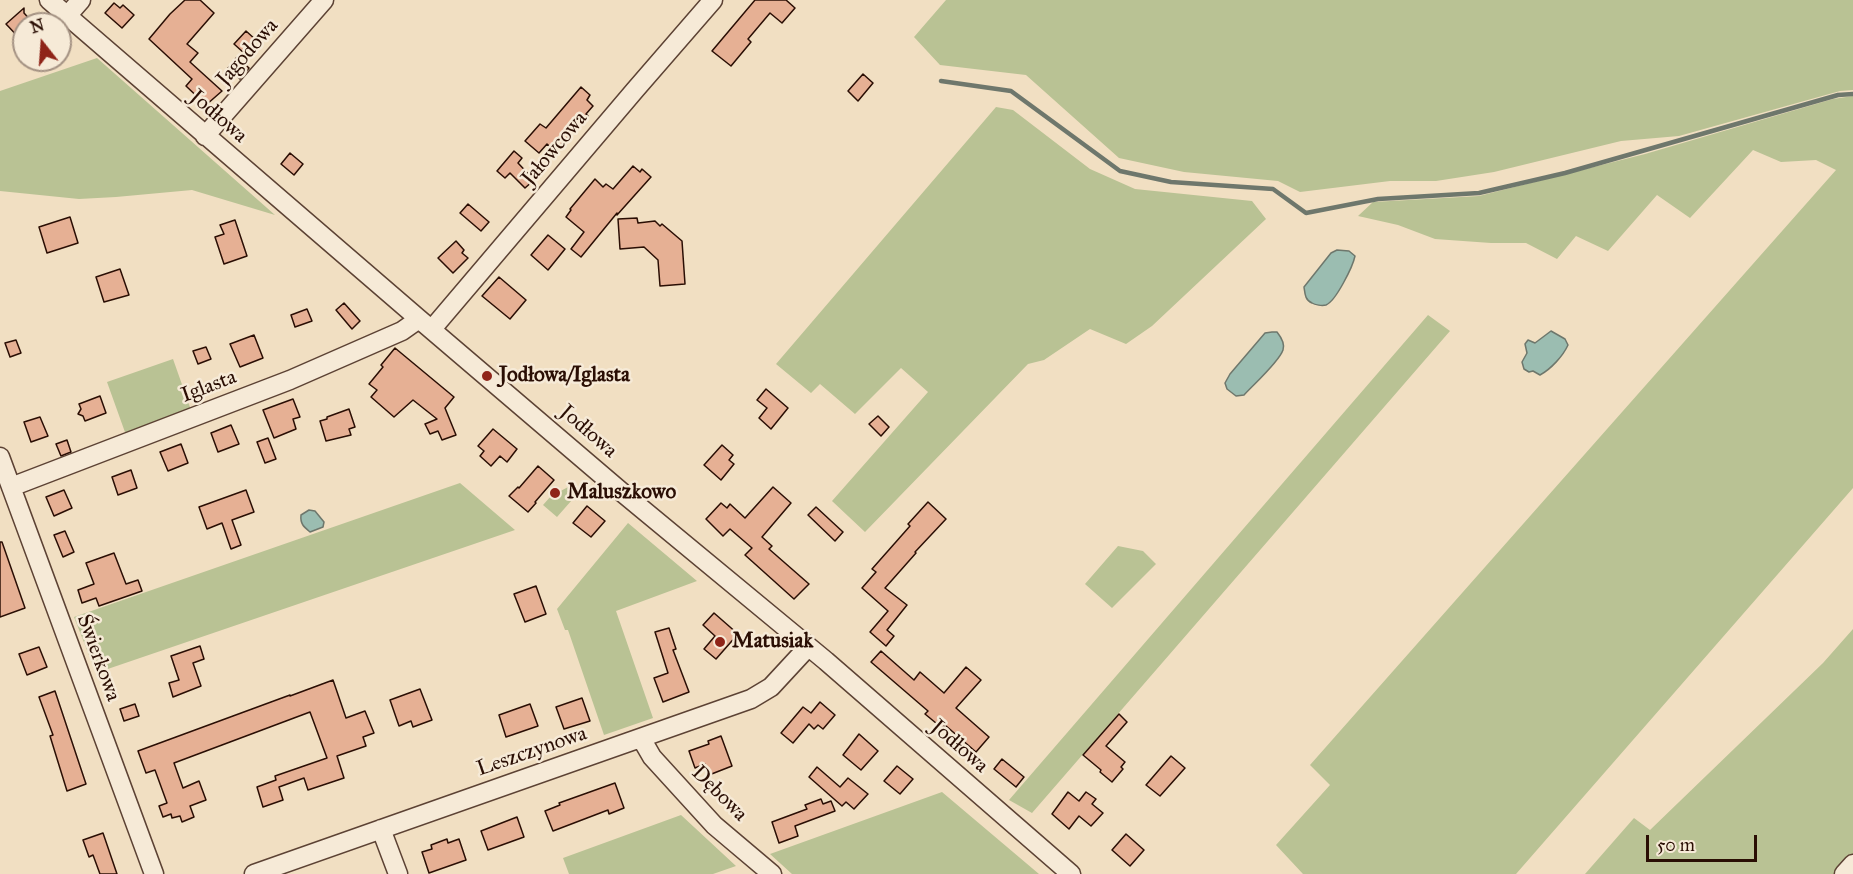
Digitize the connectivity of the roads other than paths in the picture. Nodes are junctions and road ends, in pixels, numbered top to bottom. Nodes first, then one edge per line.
1 (49, 0) edge
2 (81, 0) edge
3 (324, 0) edge
4 (714, 0) edge
5 (62, 12) edge
6 (70, 12) edge
7 (72, 20) edge
8 (206, 136) junction
9 (425, 324) junction
10 (0, 457) edge
11 (11, 487) junction
12 (808, 647) junction
13 (641, 738) junction
14 (381, 828) junction
15 (1853, 864) edge
16 (154, 874) edge
17 (254, 874) edge
18 (398, 874) edge
19 (772, 874) edge
20 (1071, 874) edge
21 (1844, 874) edge

1 - 5 street, Jodłowa
2 - 6 street
3 - 8 street, Jagodowa
4 - 9 street, Jałowcowa
7 - 8 street, Jodłowa
8 - 9 street, Jodłowa
9 - 11 street, Iglasta
9 - 12 street, Jodłowa
10 - 11 street, Świerkowa
11 - 16 street, Świerkowa
12 - 13 street, Leszczynowa
12 - 20 street, Jodłowa
13 - 14 street, Leszczynowa
13 - 19 street, Dębowa
14 - 17 street, Leszczynowa
14 - 18 street
15 - 21 street

